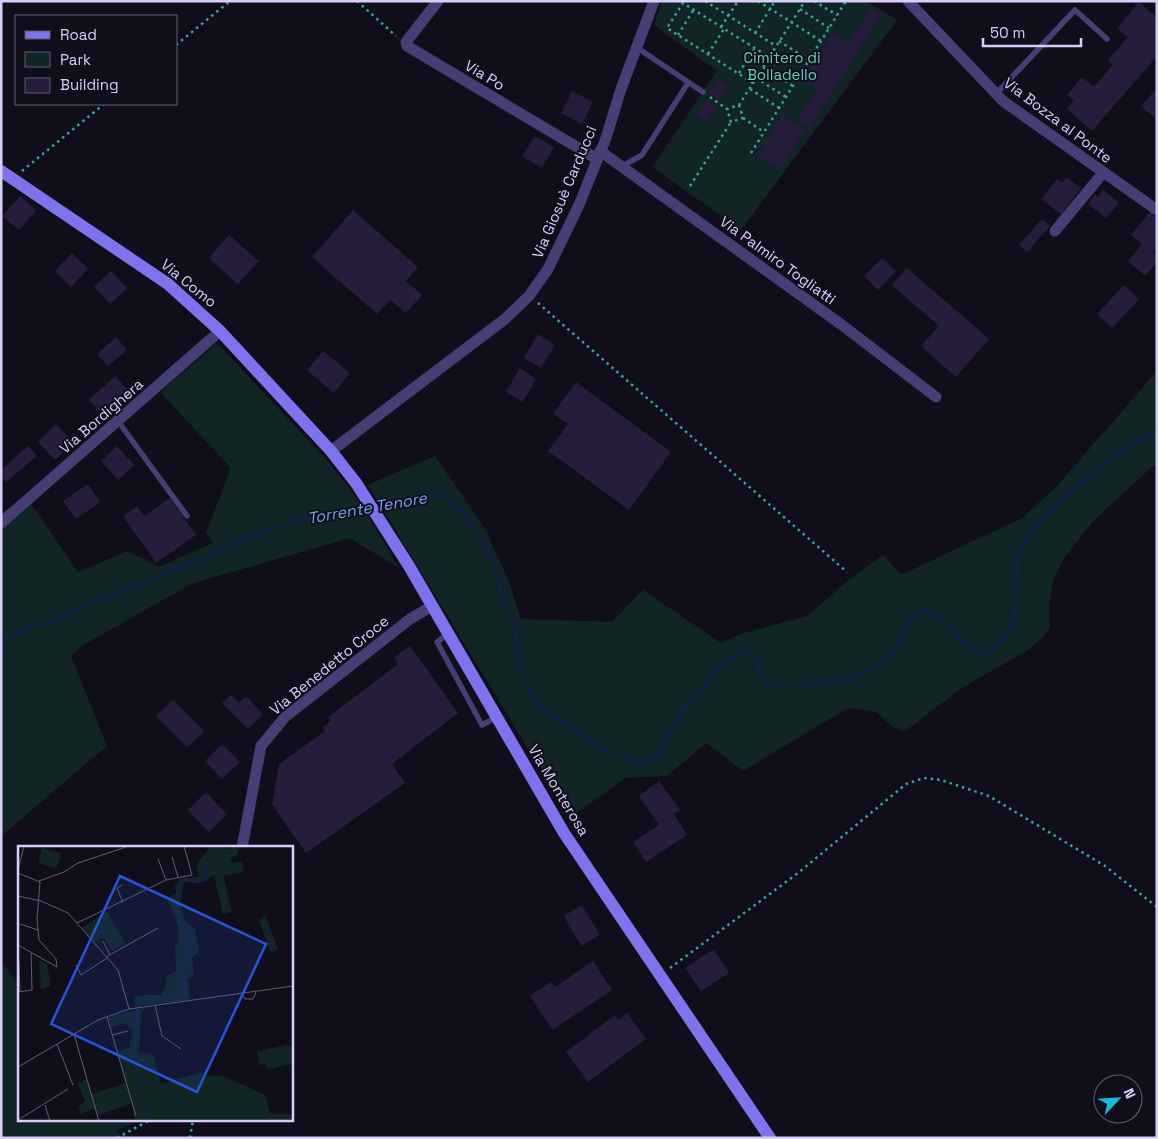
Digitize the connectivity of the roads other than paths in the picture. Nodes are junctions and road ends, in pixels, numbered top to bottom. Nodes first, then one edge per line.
1 (438, 1) edge
2 (654, 1) edge
3 (908, 1) edge
4 (1107, 39) dead end
5 (636, 48) junction
6 (688, 83) junction
7 (703, 92) road end
8 (996, 94) junction
9 (598, 155) junction
10 (621, 166) junction
11 (1103, 173) junction
12 (6, 177) edge
13 (1157, 210) edge
14 (1055, 231) dead end
15 (220, 331) junction
16 (936, 397) dead end
17 (118, 421) junction
18 (331, 451) junction
19 (187, 516) dead end
20 (1, 523) edge
21 (432, 606) junction
22 (242, 846) edge
23 (768, 1137) edge

1 - 9 street, Via Po
2 - 5 street, Via Giosuè Carducci
3 - 8 street, Via Bozza al Ponte
4 - 8 lane
5 - 6 lane
5 - 9 street, Via Giosuè Carducci
6 - 7 lane
6 - 10 lane
8 - 11 street, Via Bozza al Ponte
9 - 10 street, Via Palmiro Togliatti
9 - 18 street, Via Giosuè Carducci
10 - 16 street, Via Palmiro Togliatti
11 - 13 street, Via Bozza al Ponte
11 - 14 street
12 - 15 main road, Via Como
15 - 17 street, Via Bordighera
15 - 18 main road, Via Como
17 - 19 lane
17 - 20 street, Via Bordighera
18 - 21 main road, Via Monterosa
21 - 22 street, Via Benedetto Croce
21 - 23 main road, Via Monterosa

